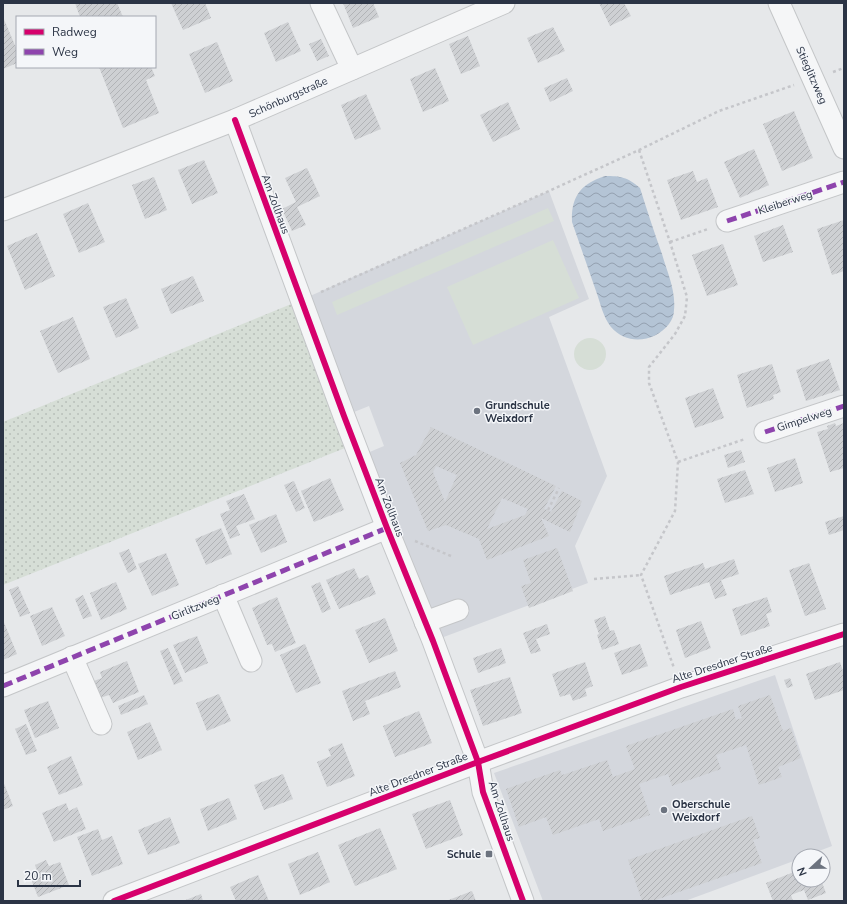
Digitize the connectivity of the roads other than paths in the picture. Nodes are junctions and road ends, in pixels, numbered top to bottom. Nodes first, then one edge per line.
1 (321, 3) edge
2 (504, 3) edge
3 (780, 3) edge
4 (352, 69) junction
5 (234, 120) junction
6 (844, 148) edge
7 (844, 182) edge
8 (3, 210) edge
9 (727, 222) road end
10 (844, 406) edge
11 (765, 432) road end
12 (387, 528) junction
13 (223, 595) junction
14 (458, 610) dead end
15 (426, 622) junction
16 (844, 634) edge
17 (72, 657) junction
18 (250, 661) dead end
19 (3, 686) edge
20 (101, 724) dead end
21 (478, 762) junction
22 (114, 901) edge
23 (523, 901) edge

1 - 4 street
2 - 4 street, Schönburgstraße
3 - 6 street, Stieglitzweg
4 - 5 street, Schönburgstraße
5 - 8 street, Schönburgstraße
5 - 12 street, Am Zollhaus
7 - 9 street, Kleiberweg
10 - 11 street, Gimpelweg
12 - 13 street, Girlitzweg
12 - 15 street, Am Zollhaus
13 - 17 street, Girlitzweg
13 - 18 street
14 - 15 street
15 - 21 street, Am Zollhaus
16 - 21 street, Alte Dresdner Straße
17 - 19 street, Girlitzweg
17 - 20 street
21 - 22 street, Alte Dresdner Straße
21 - 23 street, Am Zollhaus

